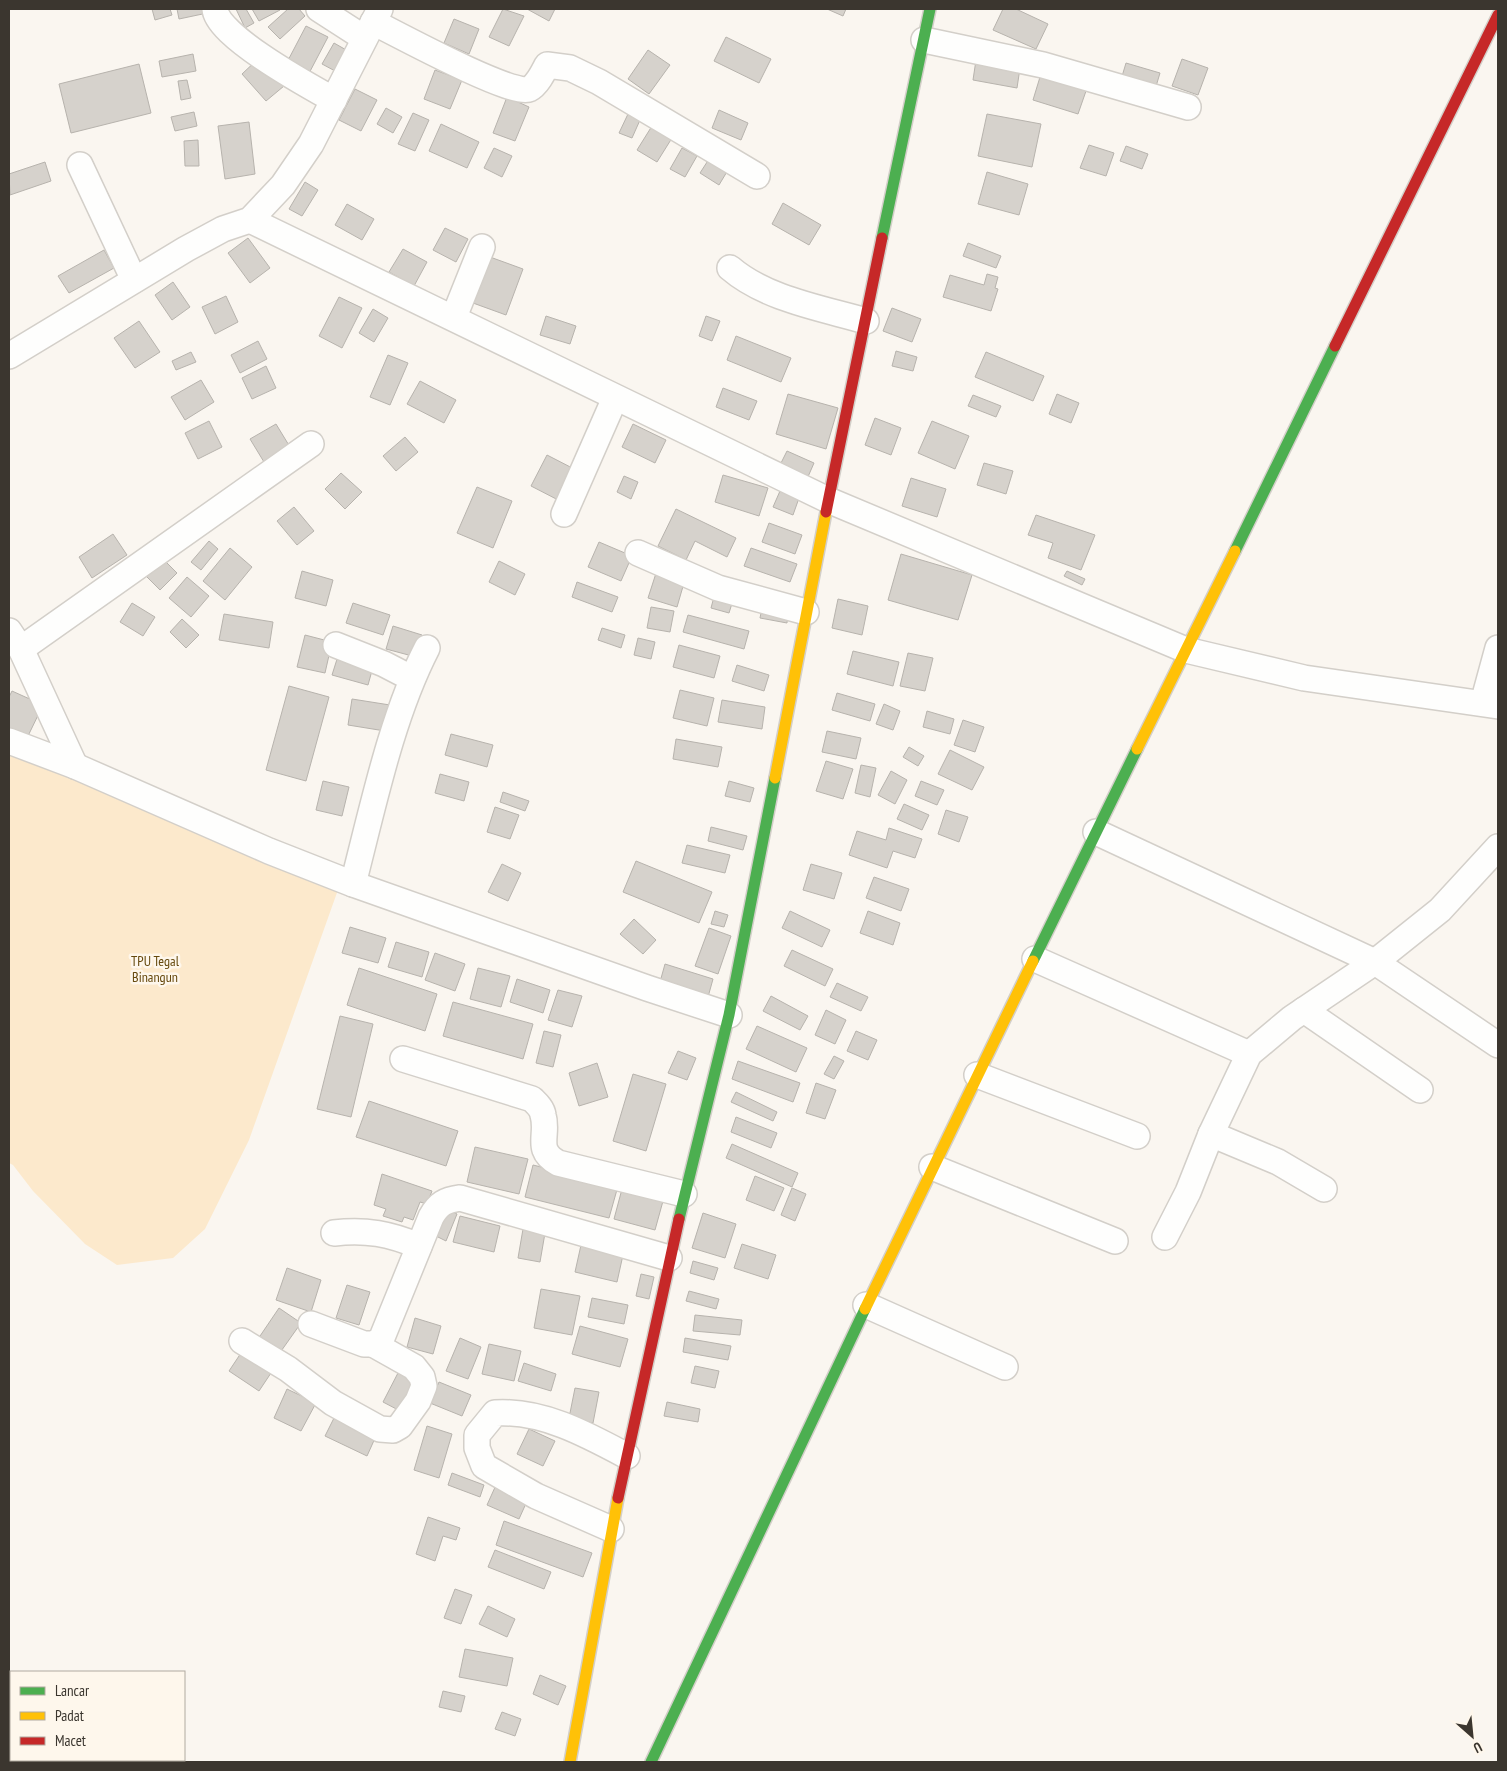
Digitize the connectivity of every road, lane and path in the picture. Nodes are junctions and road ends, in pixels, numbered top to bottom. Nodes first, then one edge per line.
1 (215, 9) edge
2 (319, 9) edge
3 (930, 9) edge
4 (1498, 14) edge
5 (373, 23) edge
6 (924, 40) junction
7 (334, 100) junction
8 (1188, 107) dead end
9 (80, 165) dead end
10 (757, 176) dead end
11 (250, 220) junction
12 (482, 247) dead end
13 (730, 268) dead end
14 (134, 280) junction
15 (454, 317) junction
16 (866, 322) junction
17 (9, 356) edge
18 (614, 398) junction
19 (311, 444) dead end
20 (828, 500) junction
21 (564, 514) dead end
22 (638, 553) dead end
23 (806, 612) junction
24 (15, 640) edge
25 (336, 645) dead end
26 (427, 648) dead end
27 (1498, 648) edge
28 (1186, 650) junction
29 (411, 678) junction
30 (1491, 704) edge
31 (9, 742) edge
32 (75, 766) junction
33 (1096, 832) junction
34 (1498, 846) edge
35 (353, 884) junction
36 (1035, 959) junction
37 (1375, 962) junction
38 (1304, 1010) junction
39 (729, 1015) junction
40 (1498, 1045) edge
41 (1249, 1054) junction
42 (403, 1059) dead end
43 (977, 1075) junction
44 (1420, 1090) dead end
45 (1211, 1134) junction
46 (1137, 1136) dead end
47 (932, 1167) junction
48 (1324, 1189) dead end
49 (684, 1194) junction
50 (334, 1233) dead end
51 (1165, 1237) dead end
52 (1115, 1241) dead end
53 (419, 1246) junction
54 (670, 1258) junction
55 (866, 1304) junction
56 (311, 1324) dead end
57 (242, 1341) dead end
58 (373, 1344) junction
59 (1004, 1367) dead end
60 (627, 1456) junction
61 (611, 1530) junction
62 (570, 1762) edge
63 (651, 1762) edge

1 - 7 street
2 - 5 street
3 - 6 street
4 - 28 street
5 - 7 street
5 - 10 street
6 - 8 street
6 - 16 street
7 - 11 street
9 - 14 street
11 - 14 street
11 - 15 street
12 - 15 street
13 - 16 street
14 - 17 street
15 - 18 street
16 - 20 street
18 - 20 street
18 - 21 street
19 - 24 street
20 - 23 street
20 - 28 street
22 - 23 street
23 - 39 street
24 - 32 street
25 - 29 street
26 - 29 street
27 - 30 street
28 - 30 street
28 - 33 street
29 - 35 street
31 - 32 street
32 - 35 street
33 - 36 street
33 - 37 street
34 - 37 street
35 - 39 street
36 - 41 street
36 - 43 street
37 - 38 street
37 - 40 street
38 - 41 street
38 - 44 street
39 - 49 street
41 - 45 street
42 - 49 street
43 - 46 street
43 - 47 street
45 - 48 street
45 - 51 street
47 - 52 street
47 - 55 street
49 - 54 street
50 - 53 street
53 - 54 street
53 - 58 street
54 - 60 street
55 - 59 street
55 - 63 street
56 - 58 street
57 - 58 street
60 - 61 street
60 - 61 street
61 - 62 street

